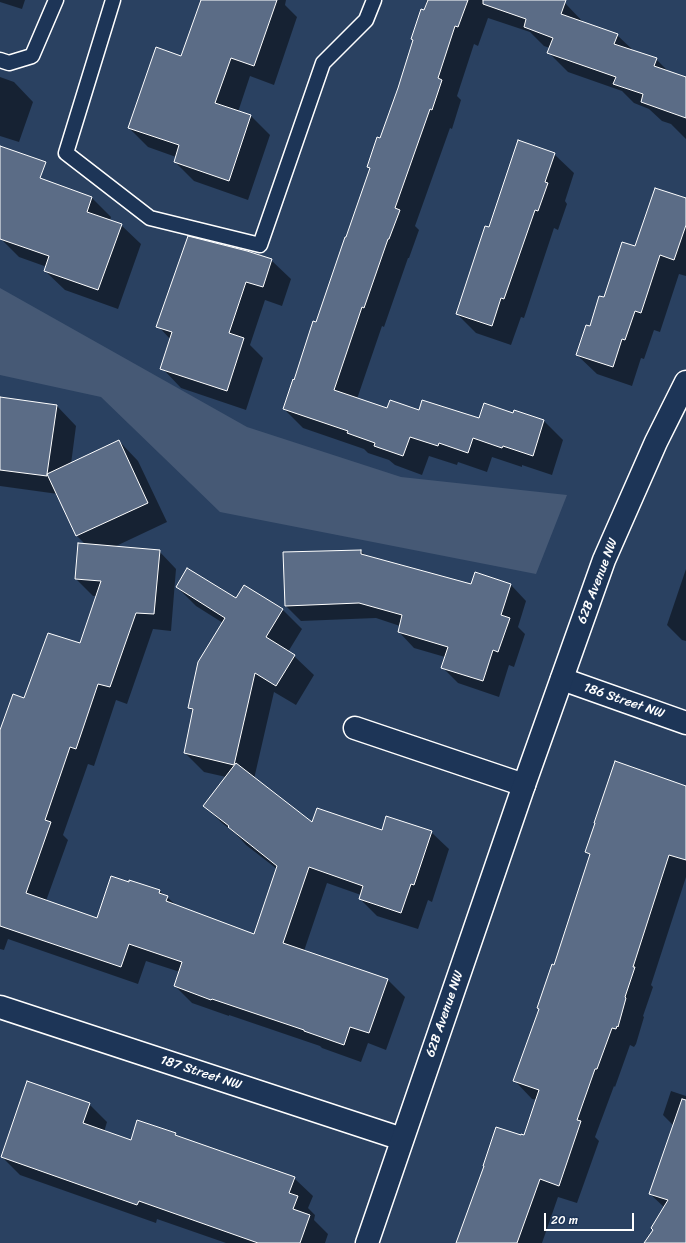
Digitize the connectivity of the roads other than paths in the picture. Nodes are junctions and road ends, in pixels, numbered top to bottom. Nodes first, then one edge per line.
1 (56, 0) edge
2 (113, 0) edge
3 (374, 0) edge
4 (0, 60) edge
5 (686, 382) edge
6 (562, 679) junction
7 (686, 723) edge
8 (355, 728) dead end
9 (524, 785) junction
10 (0, 1007) edge
11 (402, 1139) junction
12 (367, 1243) edge

1 - 4 lane
2 - 3 lane
5 - 6 street, 62B Avenue NW
6 - 7 street, 186 Street NW
6 - 9 street, 62B Avenue NW
8 - 9 street
9 - 11 street, 62B Avenue NW
10 - 11 street, 187 Street NW
11 - 12 street, 62B Avenue NW

